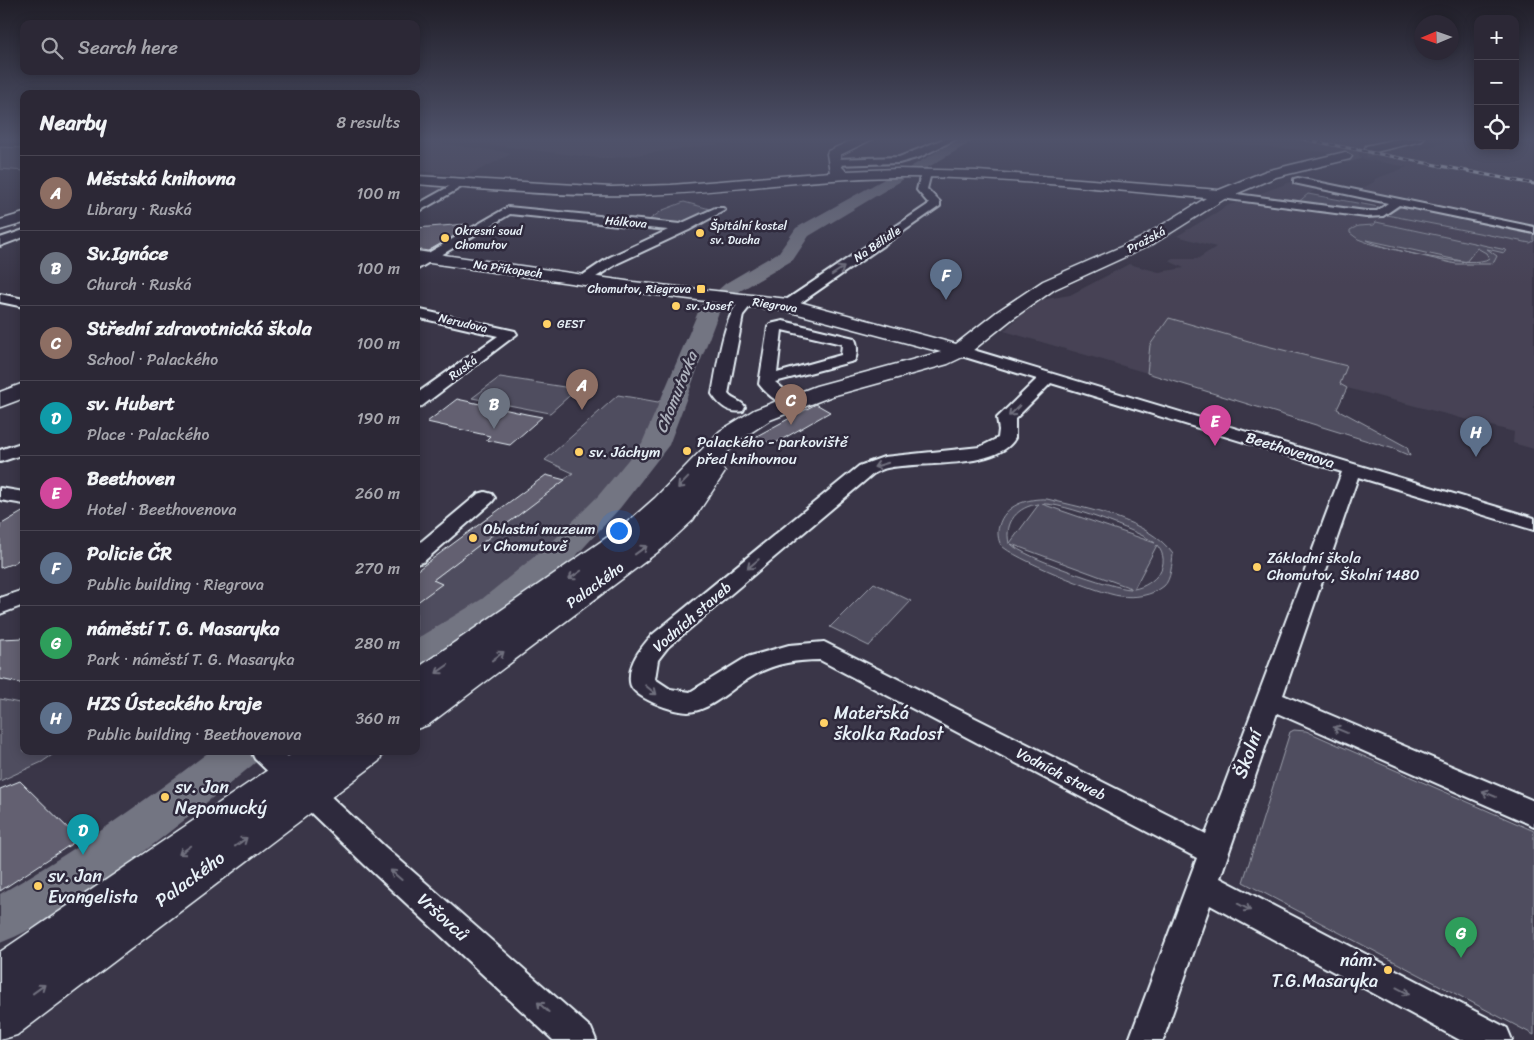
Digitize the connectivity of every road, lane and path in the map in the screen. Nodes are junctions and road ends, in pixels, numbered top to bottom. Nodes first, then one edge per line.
1 (455, 187) edge
2 (493, 187) edge
3 (689, 187) edge
4 (923, 187) edge
5 (1104, 187) edge
6 (1241, 187) edge
7 (1324, 187) edge
8 (1176, 192) junction
9 (1220, 195) junction
10 (1397, 202) junction
11 (420, 208) edge
12 (719, 210) dead end
13 (1195, 210) junction
14 (20, 219) edge
15 (0, 225) edge
16 (684, 228) junction
17 (1534, 230) edge
18 (20, 234) edge
19 (0, 242) edge
20 (420, 260) edge
21 (585, 280) junction
22 (0, 298) edge
23 (740, 299) junction
24 (20, 302) edge
25 (788, 305) junction
26 (420, 314) edge
27 (510, 334) joint
28 (960, 351) junction
29 (1048, 377) junction
30 (768, 378) junction
31 (20, 380) edge
32 (0, 388) edge
33 (20, 392) edge
34 (420, 399) edge
35 (0, 400) edge
36 (791, 402) junction
37 (741, 417) junction
38 (20, 449) edge
39 (0, 458) edge
40 (1352, 469) junction
41 (484, 498) dead end
42 (1534, 524) edge
43 (420, 554) edge
44 (420, 684) edge
45 (1268, 699) junction
46 (420, 712) edge
47 (316, 755) edge
48 (349, 755) edge
49 (283, 770) edge
50 (1534, 814) edge
51 (1213, 852) junction
52 (1201, 884) junction
53 (0, 979) edge
54 (0, 1018) edge
55 (579, 1040) edge
56 (1146, 1040) edge
57 (1495, 1040) edge

1 - 11 street
2 - 3 main road
25 -> 4 street, Na Bělidle
5 - 8 main road
6 - 9 main road, Pražská
7 - 10 street
8 - 9 main road
8 - 13 main road
9 - 10 street
9 - 13 main road, Pražská
10 - 17 street
12 - 16 street, Hálkova
13 - 28 main road, Pražská
14 - 15 main road
16 - 20 street, Hálkova
16 - 21 street, Hálkova
18 - 19 street
20 - 21 main road, Na Příkopech
21 - 23 main road, Riegrova
22 - 24 street
23 - 25 main road, Riegrova
23 - 37 street
25 - 28 main road, Riegrova
26 - 27 street, Nerudova
27 - 34 street, Ruská
28 - 29 street, Beethovenova
28 - 36 main road, Palackého
29 - 40 street, Beethovenova
29 -> 51 street, Vodních staveb
30 - 30 street
30 - 36 street
31 - 32 main road
33 - 35 main road
36 - 37 main road, Palackého
37 -> 44 main road, Palackého
46 -> 37 main road, Palackého
38 - 39 street
40 - 42 street, Beethovenova
40 - 45 street, Školní
41 - 43 street
50 -> 45 street
45 - 51 street, Školní
47 - 49 main road, Palackého
48 - 49 main road, Palackého
49 -> 53 main road, Palackého
54 -> 49 main road, Palackého
55 -> 49 street, Vršovců
51 - 52 street, Školní
52 - 56 street, Školní
52 -> 57 street

